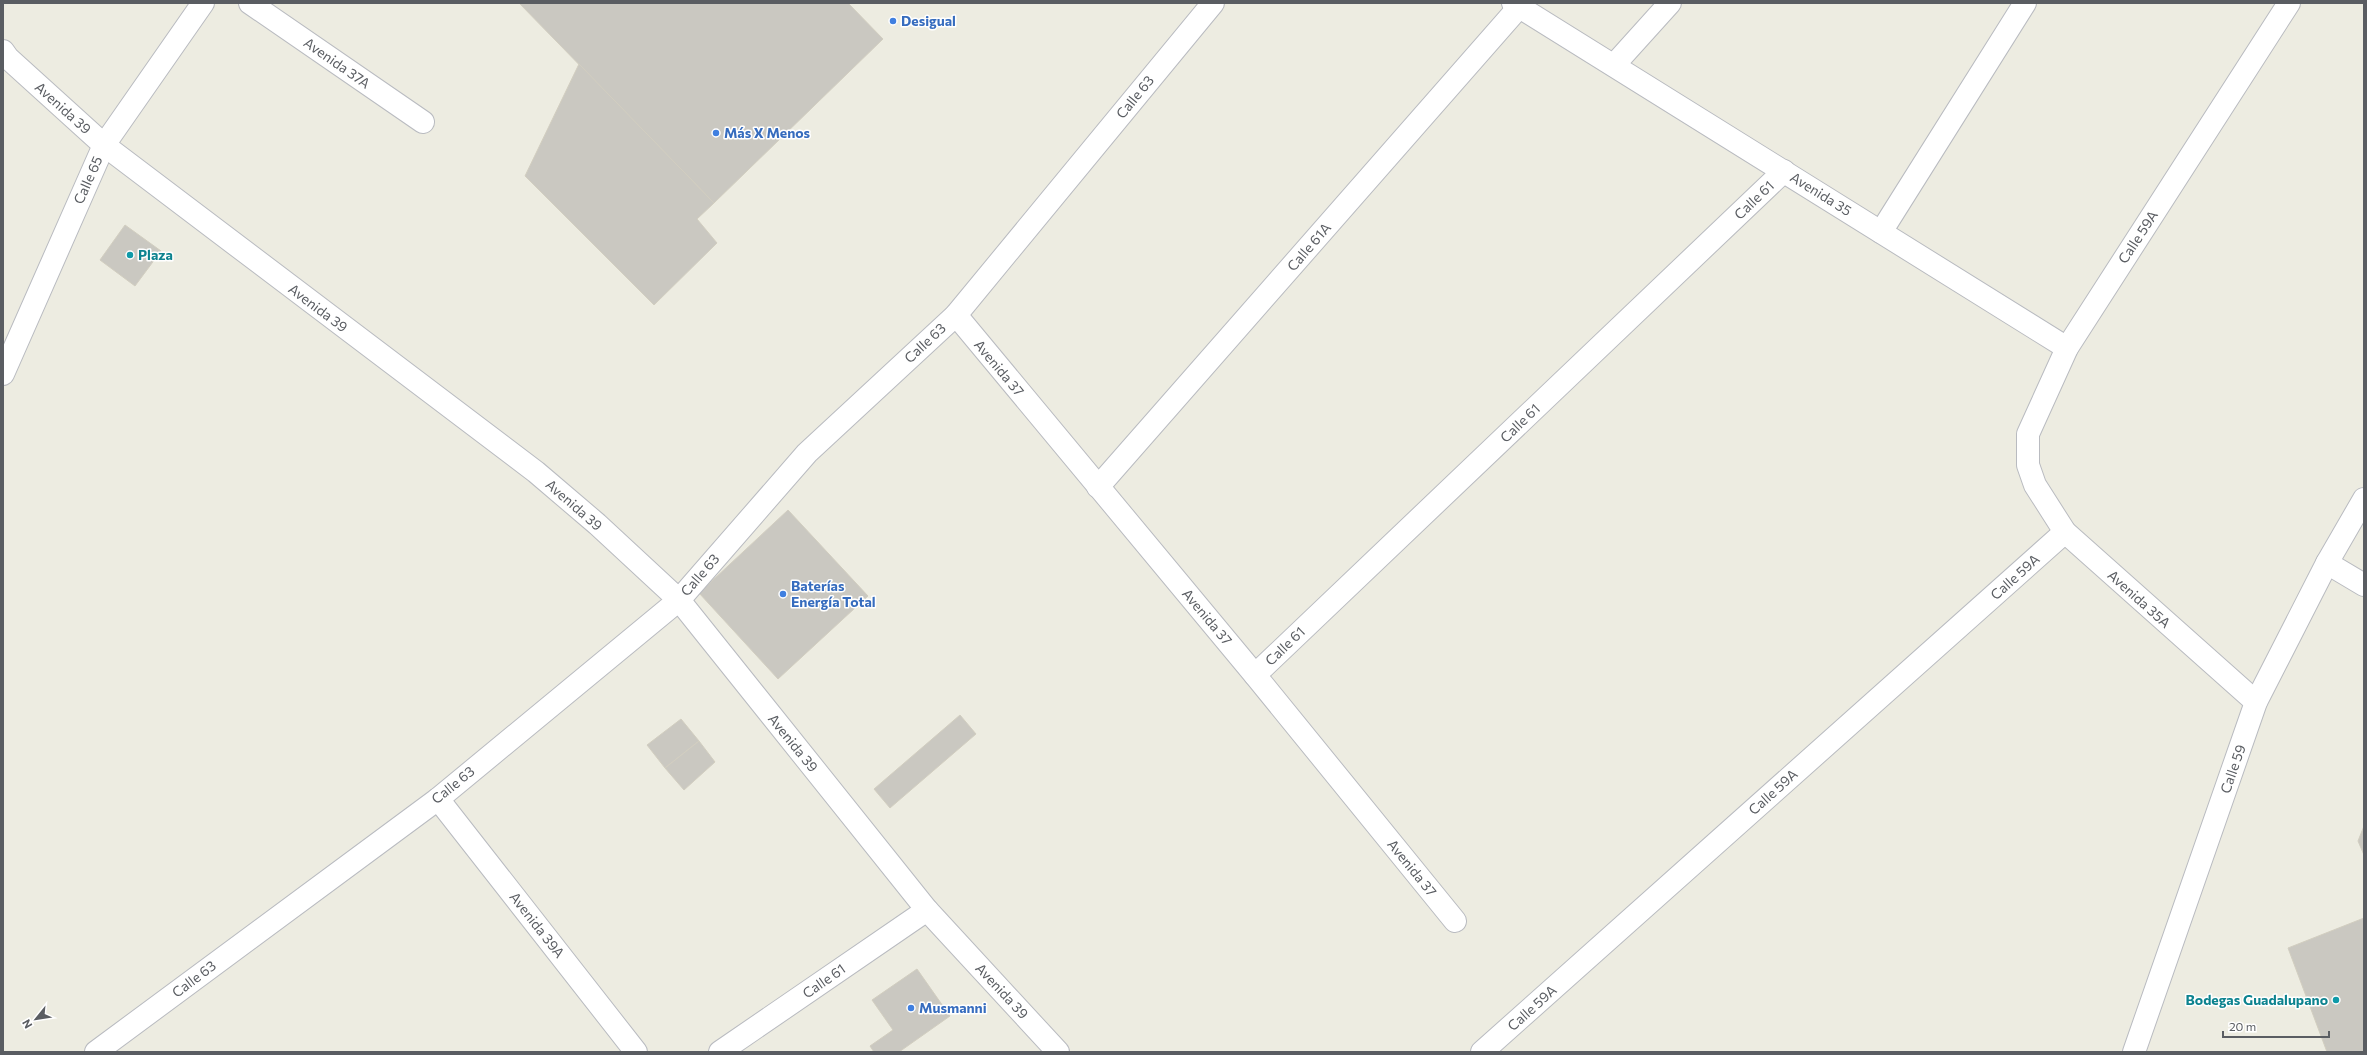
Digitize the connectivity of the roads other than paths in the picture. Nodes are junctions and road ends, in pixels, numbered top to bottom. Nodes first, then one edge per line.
1 (203, 3) edge
2 (250, 3) edge
3 (1213, 3) edge
4 (1670, 3) edge
5 (2025, 3) edge
6 (2289, 3) edge
7 (1516, 5) edge
8 (3, 51) edge
9 (1614, 65) junction
10 (423, 122) dead end
11 (104, 146) junction
12 (1784, 171) junction
13 (1881, 232) junction
14 (956, 315) junction
15 (2067, 348) junction
16 (3, 374) edge
17 (2034, 485) joint
18 (1098, 487) junction
19 (2364, 499) edge
20 (2065, 532) junction
21 (2327, 563) junction
22 (2364, 585) edge
23 (679, 600) junction
24 (1255, 675) junction
25 (2256, 702) junction
26 (438, 798) junction
27 (927, 910) junction
28 (1455, 921) dead end
29 (96, 1052) edge
30 (636, 1052) edge
31 (720, 1052) edge
32 (1058, 1052) edge
33 (1482, 1052) edge
34 (2134, 1052) edge

1 - 11 street, Calle 65
2 - 10 street, Avenida 37A
3 - 14 street, Calle 63
4 - 9 street
5 - 13 street
6 - 15 street, Calle 59A
7 - 9 street, Avenida 35
7 - 18 street, Calle 61A
8 - 11 street, Avenida 39
9 - 12 street, Avenida 35
11 - 16 street, Calle 65
11 - 23 street, Avenida 39
12 - 13 street, Avenida 35
12 - 24 street, Calle 61
13 - 15 street, Avenida 35
14 - 18 street, Avenida 37
14 - 23 street, Calle 63
15 - 17 street, Calle 59A
17 - 20 street, Avenida 35A
18 - 24 street, Avenida 37
19 - 21 street, Calle 59
20 - 25 street, Avenida 35A
20 - 33 street, Calle 59A
21 - 22 street
21 - 25 street, Calle 59
23 - 26 street, Calle 63
23 - 27 street, Avenida 39
24 - 28 street, Avenida 37
25 - 34 street, Calle 59
26 - 29 street, Calle 63
26 - 30 street, Avenida 39A
27 - 31 street, Calle 61
27 - 32 street, Avenida 39

